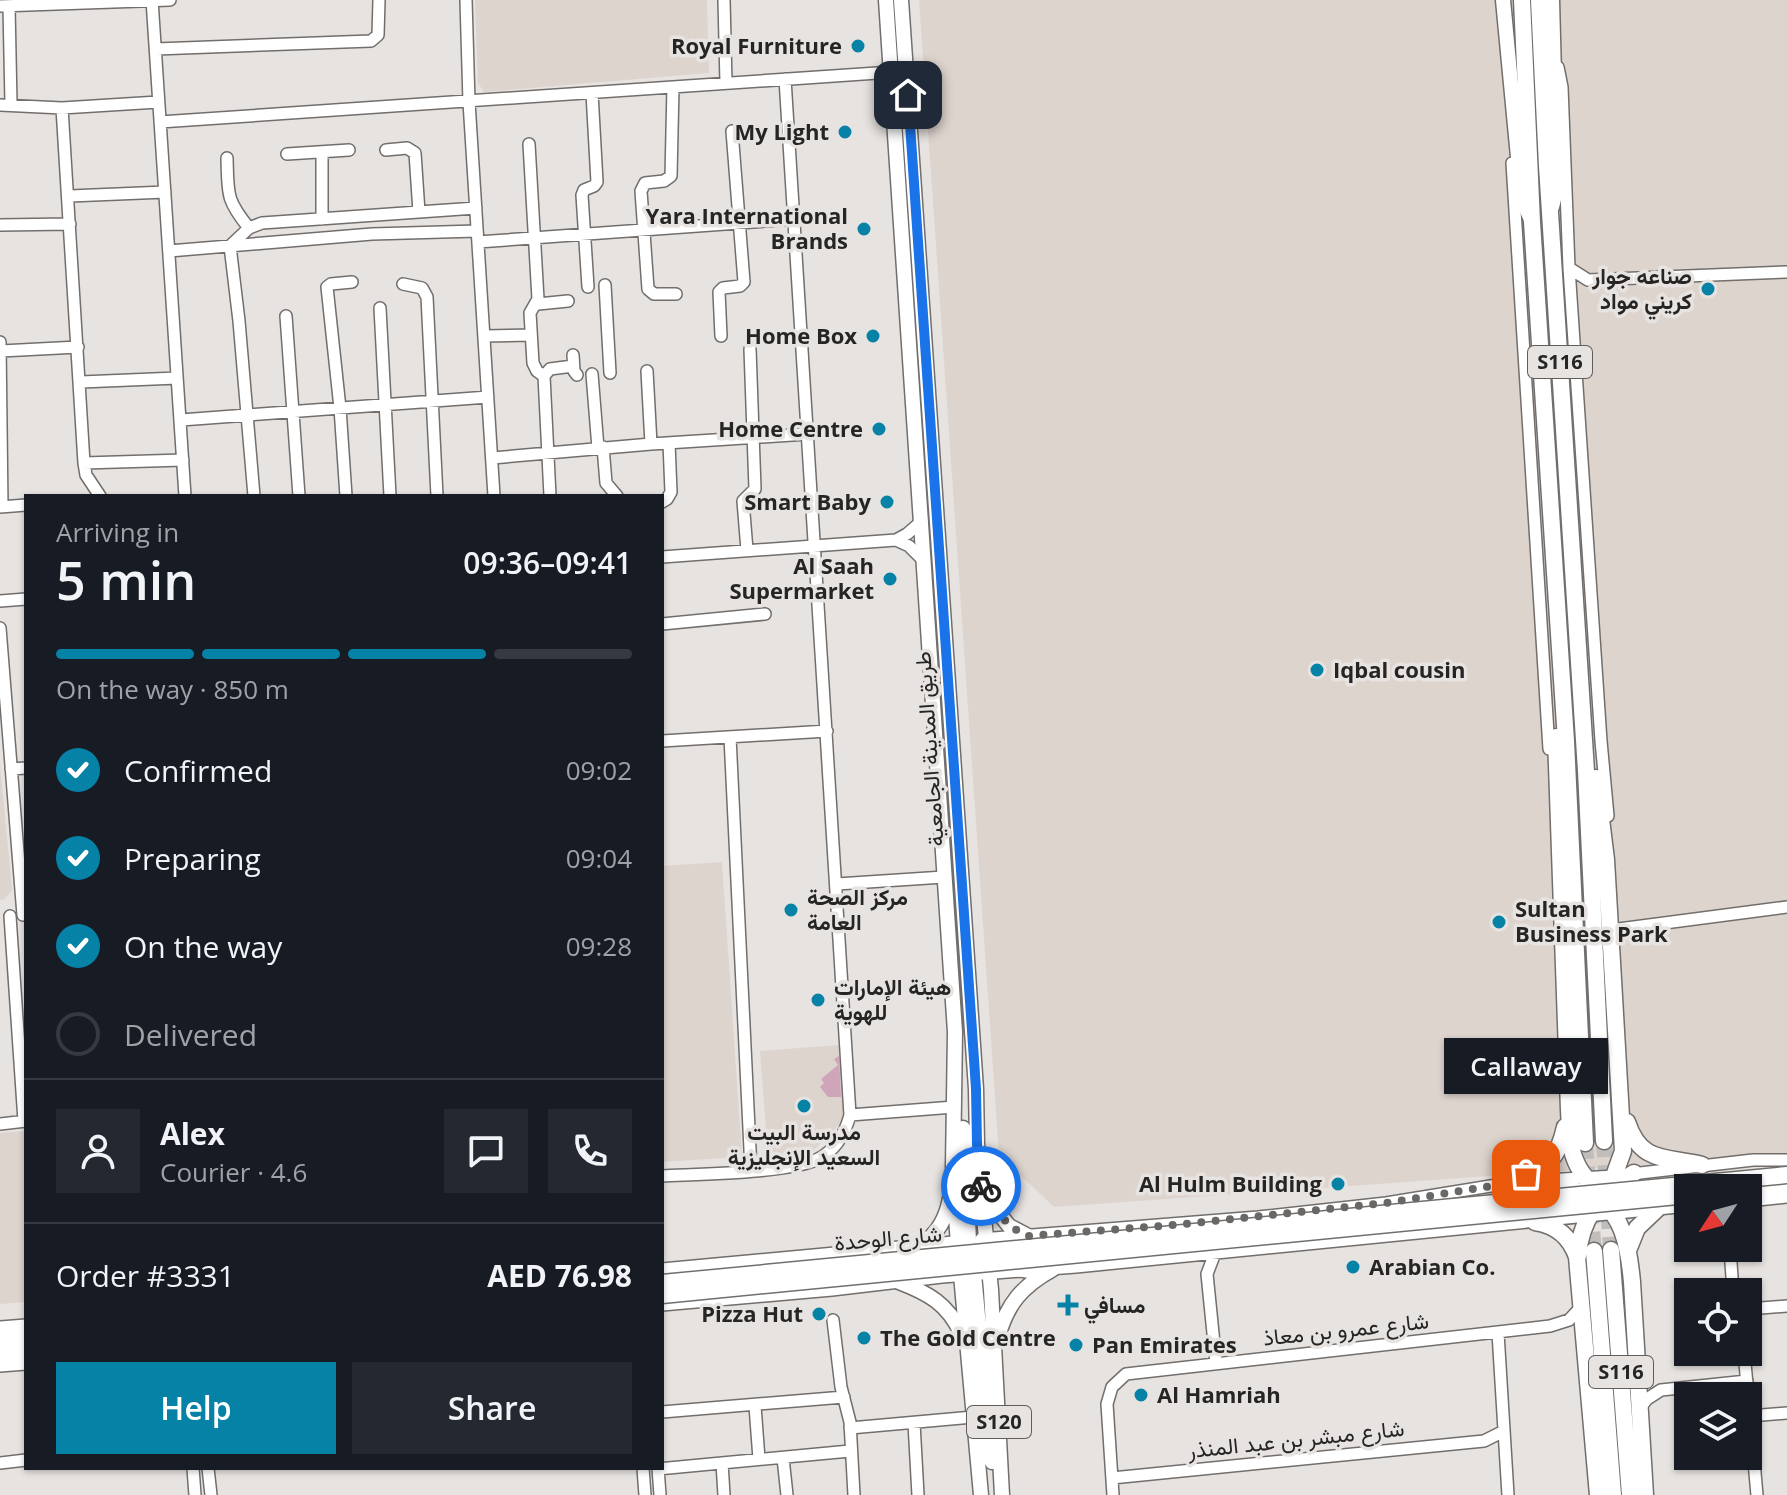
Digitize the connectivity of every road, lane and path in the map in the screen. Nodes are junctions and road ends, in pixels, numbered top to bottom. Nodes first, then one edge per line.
1 (152, 0) edge
2 (170, 0) edge
3 (379, 0) edge
4 (466, 0) edge
5 (724, 0) edge
6 (886, 0) edge
7 (901, 0) edge
8 (1503, 0) edge
9 (1522, 0) edge
10 (1539, 0) edge
11 (1552, 0) edge
12 (4, 6) edge
13 (156, 49) junction
14 (1507, 51) junction
15 (1556, 64) junction
16 (892, 72) junction
17 (785, 79) junction
18 (726, 83) junction
19 (673, 87) junction
20 (592, 93) junction
21 (158, 102) junction
22 (469, 102) junction
23 (6, 104) edge
24 (62, 108) junction
25 (160, 122) junction
26 (732, 131) dead end
27 (529, 144) dead end
28 (349, 150) dead end
29 (386, 150) dead end
30 (322, 152) junction
31 (287, 154) dead end
32 (227, 158) dead end
33 (165, 192) junction
34 (70, 196) junction
35 (476, 208) junction
36 (419, 212) junction
37 (1550, 212) junction
38 (322, 219) junction
39 (794, 219) junction
40 (1532, 222) junction
41 (739, 223) junction
42 (70, 224) junction
43 (0, 225) edge
44 (249, 228) junction
45 (644, 230) junction
46 (584, 234) junction
47 (478, 236) junction
48 (534, 238) junction
49 (230, 246) junction
50 (169, 251) junction
51 (1569, 268) junction
52 (1787, 272) edge
53 (1588, 280) junction
54 (352, 282) dead end
55 (403, 284) dead end
56 (605, 285) dead end
57 (588, 287) dead end
58 (676, 294) dead end
59 (1572, 296) junction
60 (568, 301) dead end
61 (538, 304) junction
62 (380, 308) dead end
63 (286, 316) dead end
64 (531, 335) junction
65 (484, 336) junction
66 (721, 336) dead end
67 (0, 342) edge
68 (78, 347) junction
69 (750, 349) dead end
70 (1, 351) edge
71 (574, 365) dead end
72 (647, 371) dead end
73 (610, 373) dead end
74 (592, 374) dead end
75 (544, 376) junction
76 (177, 378) junction
77 (81, 382) junction
78 (488, 397) junction
79 (432, 400) junction
80 (386, 404) junction
81 (340, 408) junction
82 (292, 411) junction
83 (248, 414) junction
84 (181, 420) junction
85 (808, 434) junction
86 (753, 438) junction
87 (669, 443) junction
88 (651, 444) junction
89 (600, 448) junction
90 (547, 452) junction
91 (492, 458) junction
92 (183, 460) junction
93 (84, 463) junction
94 (99, 494) edge
95 (185, 494) edge
96 (254, 494) edge
97 (299, 494) edge
98 (346, 494) edge
99 (390, 494) edge
100 (437, 494) edge
101 (494, 494) edge
102 (550, 494) edge
103 (615, 494) edge
104 (664, 501) edge
105 (24, 505) edge
106 (1, 507) edge
107 (922, 521) junction
108 (896, 540) junction
109 (815, 545) junction
110 (747, 550) junction
111 (664, 557) edge
112 (924, 561) junction
113 (24, 599) edge
114 (0, 601) edge
115 (765, 614) dead end
116 (664, 624) edge
117 (0, 628) edge
118 (1560, 667) junction
119 (1583, 723) junction
120 (827, 731) junction
121 (730, 737) junction
122 (664, 741) edge
123 (24, 768) edge
124 (11, 769) junction
125 (1606, 860) junction
126 (944, 877) junction
127 (837, 884) junction
128 (24, 904) edge
129 (1787, 907) edge
130 (5, 916) edge
131 (1563, 918) junction
132 (1611, 930) junction
133 (20, 982) edge
134 (954, 1084) junction
135 (24, 1093) edge
136 (954, 1107) junction
137 (1622, 1109) junction
138 (1569, 1110) junction
139 (850, 1115) junction
140 (24, 1121) edge
141 (0, 1124) edge
142 (1604, 1141) tunnel mouth
143 (1585, 1143) tunnel mouth
144 (1787, 1160) edge
145 (1702, 1165) junction
146 (953, 1166) junction
147 (751, 1170) junction
148 (1623, 1171) junction
149 (1584, 1172) junction
150 (1787, 1175) edge
151 (664, 1176) edge
152 (1511, 1183) junction
153 (1787, 1187) edge
154 (1762, 1189) edge
155 (981, 1191) junction
156 (1600, 1195) junction
157 (1674, 1196) edge
158 (1787, 1197) edge
159 (1762, 1200) edge
160 (1674, 1207) edge
161 (1658, 1208) junction
162 (1616, 1218) junction
163 (1534, 1221) junction
164 (1586, 1221) junction
165 (1028, 1236) junction
166 (986, 1239) junction
167 (963, 1241) junction
168 (921, 1244) junction
169 (1629, 1248) junction
170 (1215, 1253) junction
171 (1190, 1256) junction
172 (1578, 1262) junction
173 (664, 1269) edge
174 (1053, 1269) junction
175 (978, 1271) junction
176 (1029, 1271) joint
177 (1207, 1274) junction
178 (899, 1282) junction
179 (664, 1283) edge
180 (664, 1295) edge
181 (664, 1305) edge
182 (1583, 1305) junction
183 (1787, 1306) edge
184 (1762, 1308) edge
185 (833, 1320) dead end
186 (24, 1325) edge
187 (0, 1327) edge
188 (1498, 1333) junction
189 (24, 1337) edge
190 (0, 1339) edge
191 (965, 1340) junction
192 (995, 1349) junction
193 (24, 1353) edge
194 (0, 1355) edge
195 (1216, 1363) junction
196 (24, 1364) edge
197 (0, 1366) edge
198 (1745, 1366) edge
199 (1638, 1372) junction
200 (1747, 1381) joint
201 (1661, 1390) junction
202 (844, 1397) junction
203 (755, 1406) junction
204 (1640, 1408) junction
205 (664, 1412) edge
206 (1787, 1413) edge
207 (1762, 1415) edge
208 (973, 1417) junction
209 (914, 1423) junction
210 (850, 1428) junction
211 (1504, 1431) junction
212 (1484, 1441) junction
213 (850, 1451) junction
214 (1506, 1453) junction
215 (783, 1458) junction
216 (759, 1459) junction
217 (24, 1460) edge
218 (0, 1463) edge
219 (722, 1463) junction
220 (664, 1468) edge
221 (193, 1470) edge
222 (208, 1470) edge
223 (643, 1470) edge
224 (658, 1470) edge
225 (1755, 1470) edge
226 (1112, 1478) junction
227 (1646, 1490) edge
228 (1002, 1491) edge
229 (1597, 1491) edge
230 (195, 1495) edge
231 (211, 1495) edge
232 (645, 1495) edge
233 (660, 1495) edge
234 (724, 1495) edge
235 (787, 1495) edge
236 (854, 1495) edge
237 (918, 1495) edge
238 (981, 1495) edge
239 (1113, 1495) edge
240 (1508, 1495) edge
241 (1613, 1495) edge
242 (1630, 1495) edge
243 (1757, 1495) edge

1 - 2 street
1 - 12 street
1 - 13 street
3 - 13 street
4 - 22 street
5 - 18 street
6 - 16 main road, طريق المدينة الجامعية
7 - 155 main road, طريق المدينة الجامعية / S120
8 - 14 main road
9 - 40 highway, S116
10 - 37 highway, S116
11 - 15 main road
12 - 23 street
13 - 21 street
14 - 40 main road
14 - 131 street
15 - 37 main road
15 - 51 street
16 - 17 street
16 - 107 main road, طريق المدينة الجامعية
17 - 18 street
17 - 39 street
18 - 19 street
19 - 20 street
19 - 45 street
20 - 22 street
20 - 46 street
21 - 24 street
21 - 25 street
22 - 25 street
22 - 35 street
23 - 24 street
24 - 34 street
25 - 33 street
26 - 41 street
27 - 48 street
28 - 30 street
29 - 36 street
30 - 31 street
30 - 38 street
32 - 44 street
33 - 34 street
33 - 50 street
34 - 42 street
35 - 36 street
35 - 47 street
36 - 38 street
37 - 119 highway, S116
38 - 44 street
39 - 41 street
39 - 85 street
40 - 118 highway, S116
41 - 45 street
41 - 66 street
42 - 43 street
42 - 68 street
44 - 49 street
45 - 46 street
45 - 58 street
46 - 48 street
46 - 57 street
47 - 48 street
47 - 49 street
47 - 65 street
48 - 61 street
49 - 50 street
49 - 83 street
50 - 76 street
51 - 53 street
51 - 59 street
52 - 53 street
53 - 59 street
54 - 81 street
55 - 79 street
56 - 73 street
59 - 125 street
60 - 61 street
61 - 64 street
62 - 80 street
63 - 82 street
64 - 65 street
64 - 75 street
65 - 78 street
67 - 70 street
68 - 70 street
68 - 77 street
69 - 86 street
70 - 106 street
71 - 75 street
72 - 88 street
74 - 89 street
75 - 90 street
76 - 77 street
76 - 84 street
77 - 93 street
78 - 79 street
78 - 91 street
79 - 80 street
79 - 100 street
80 - 81 street
80 - 99 street
81 - 82 street
81 - 98 street
82 - 83 street
82 - 97 street
83 - 84 street
83 - 96 street
84 - 92 street
85 - 86 street
85 - 109 street
86 - 87 street
86 - 110 street
87 - 88 street
87 - 104 street
88 - 89 street
89 - 90 street
89 - 103 street
90 - 91 street
90 - 102 street
91 - 101 street
92 - 93 street
92 - 95 street
93 - 94 street
105 - 106 street
107 - 108 street
107 - 112 main road, طريق المدينة الجامعية
108 - 109 street
108 - 112 street
109 - 110 street
109 - 120 street
110 - 111 street
112 - 126 main road, طريق المدينة الجامعية
113 - 114 street
115 - 116 street
117 - 124 street
118 - 131 highway
118 - 143 highway, S116
119 - 125 highway
119 - 142 highway, S116
120 - 121 street
120 - 127 street
121 - 122 street
121 - 147 street
123 - 124 street
124 - 128 street
125 - 132 highway
126 - 127 street
126 - 134 main road, طريق المدينة الجامعية
127 - 139 street
129 - 132 street
130 - 133 street
131 - 138 highway
132 - 137 highway
133 - 135 street
134 - 136 main road, طريق المدينة الجامعية
134 - 167 main road
136 - 139 street
136 - 146 main road, طريق المدينة الجامعية
137 - 145 highway
137 - 148 highway
138 - 149 highway
138 - 152 highway
139 - 147 street
140 - 141 street
144 - 145 street
145 - 148 street
146 - 167 main road, طريق المدينة الجامعية
146 - 168 main road
147 - 151 street
148 - 149 highway
148 - 156 highway
149 - 152 street
149 - 156 highway
150 - 179 highway, شارع الوحدة, bridge
152 - 156 highway
152 - 165 street
153 - 154 highway
155 - 165 main road
155 - 166 main road, طريق المدينة الجامعية / S120
156 - 161 highway
156 - 162 highway
156 - 163 highway
156 - 164 highway
157 - 180 highway, شارع الوحدة, bridge
158 - 159 street
160 - 161 street
161 - 162 street
161 - 169 highway
162 - 164 highway
162 - 169 highway
163 - 164 street
163 - 170 street
163 - 172 highway
164 - 172 highway
165 - 166 street
166 - 167 street
166 - 175 main road, طريق المدينة الجامعية / S120
167 - 168 street
167 - 175 main road
168 - 173 street
169 - 199 highway
170 - 171 street
170 - 177 street
171 - 174 street
171 - 177 street
172 - 182 highway
174 - 176 street
174 - 192 main road
175 - 176 main road
175 - 178 street
175 - 191 main road, طريق المدينة الجامعية / S120
175 - 192 main road, طريق المدينة الجامعية / S120
175 - 228 main road
177 - 195 street
178 - 181 street
178 - 191 main road
182 - 188 street, شارع عمرو بن معاذ
182 - 229 highway
183 - 184 street
185 - 202 street
186 - 187 street
188 - 195 street, شارع عمرو بن معاذ
188 - 211 street
189 - 190 highway
191 - 208 main road, طريق المدينة الجامعية / S120
192 - 228 main road, طريق المدينة الجامعية / S120
193 - 194 highway
195 - 226 street, شارع عمرو بن معاذ
196 - 197 street
198 - 200 street
199 - 201 street
199 - 204 highway
200 - 201 street
201 - 204 street
202 - 203 street
202 - 210 street
203 - 205 street
203 - 216 street
204 - 227 highway
206 - 207 street
208 - 209 street
208 - 238 main road, طريق المدينة الجامعية / S120
209 - 210 street
209 - 237 street
210 - 213 street
211 - 212 street, شارع مبشر بن عبد المنذر
211 - 214 street
212 - 214 street
212 - 226 street, شارع مبشر بن عبد المنذر
213 - 215 street
213 - 236 street
214 - 240 street
215 - 216 street
215 - 235 street
216 - 219 street
217 - 218 street
219 - 220 street
219 - 234 street
221 - 230 street
222 - 231 street
223 - 232 street
224 - 233 street
225 - 243 street
226 - 239 street
241 - 242 highway, S116

